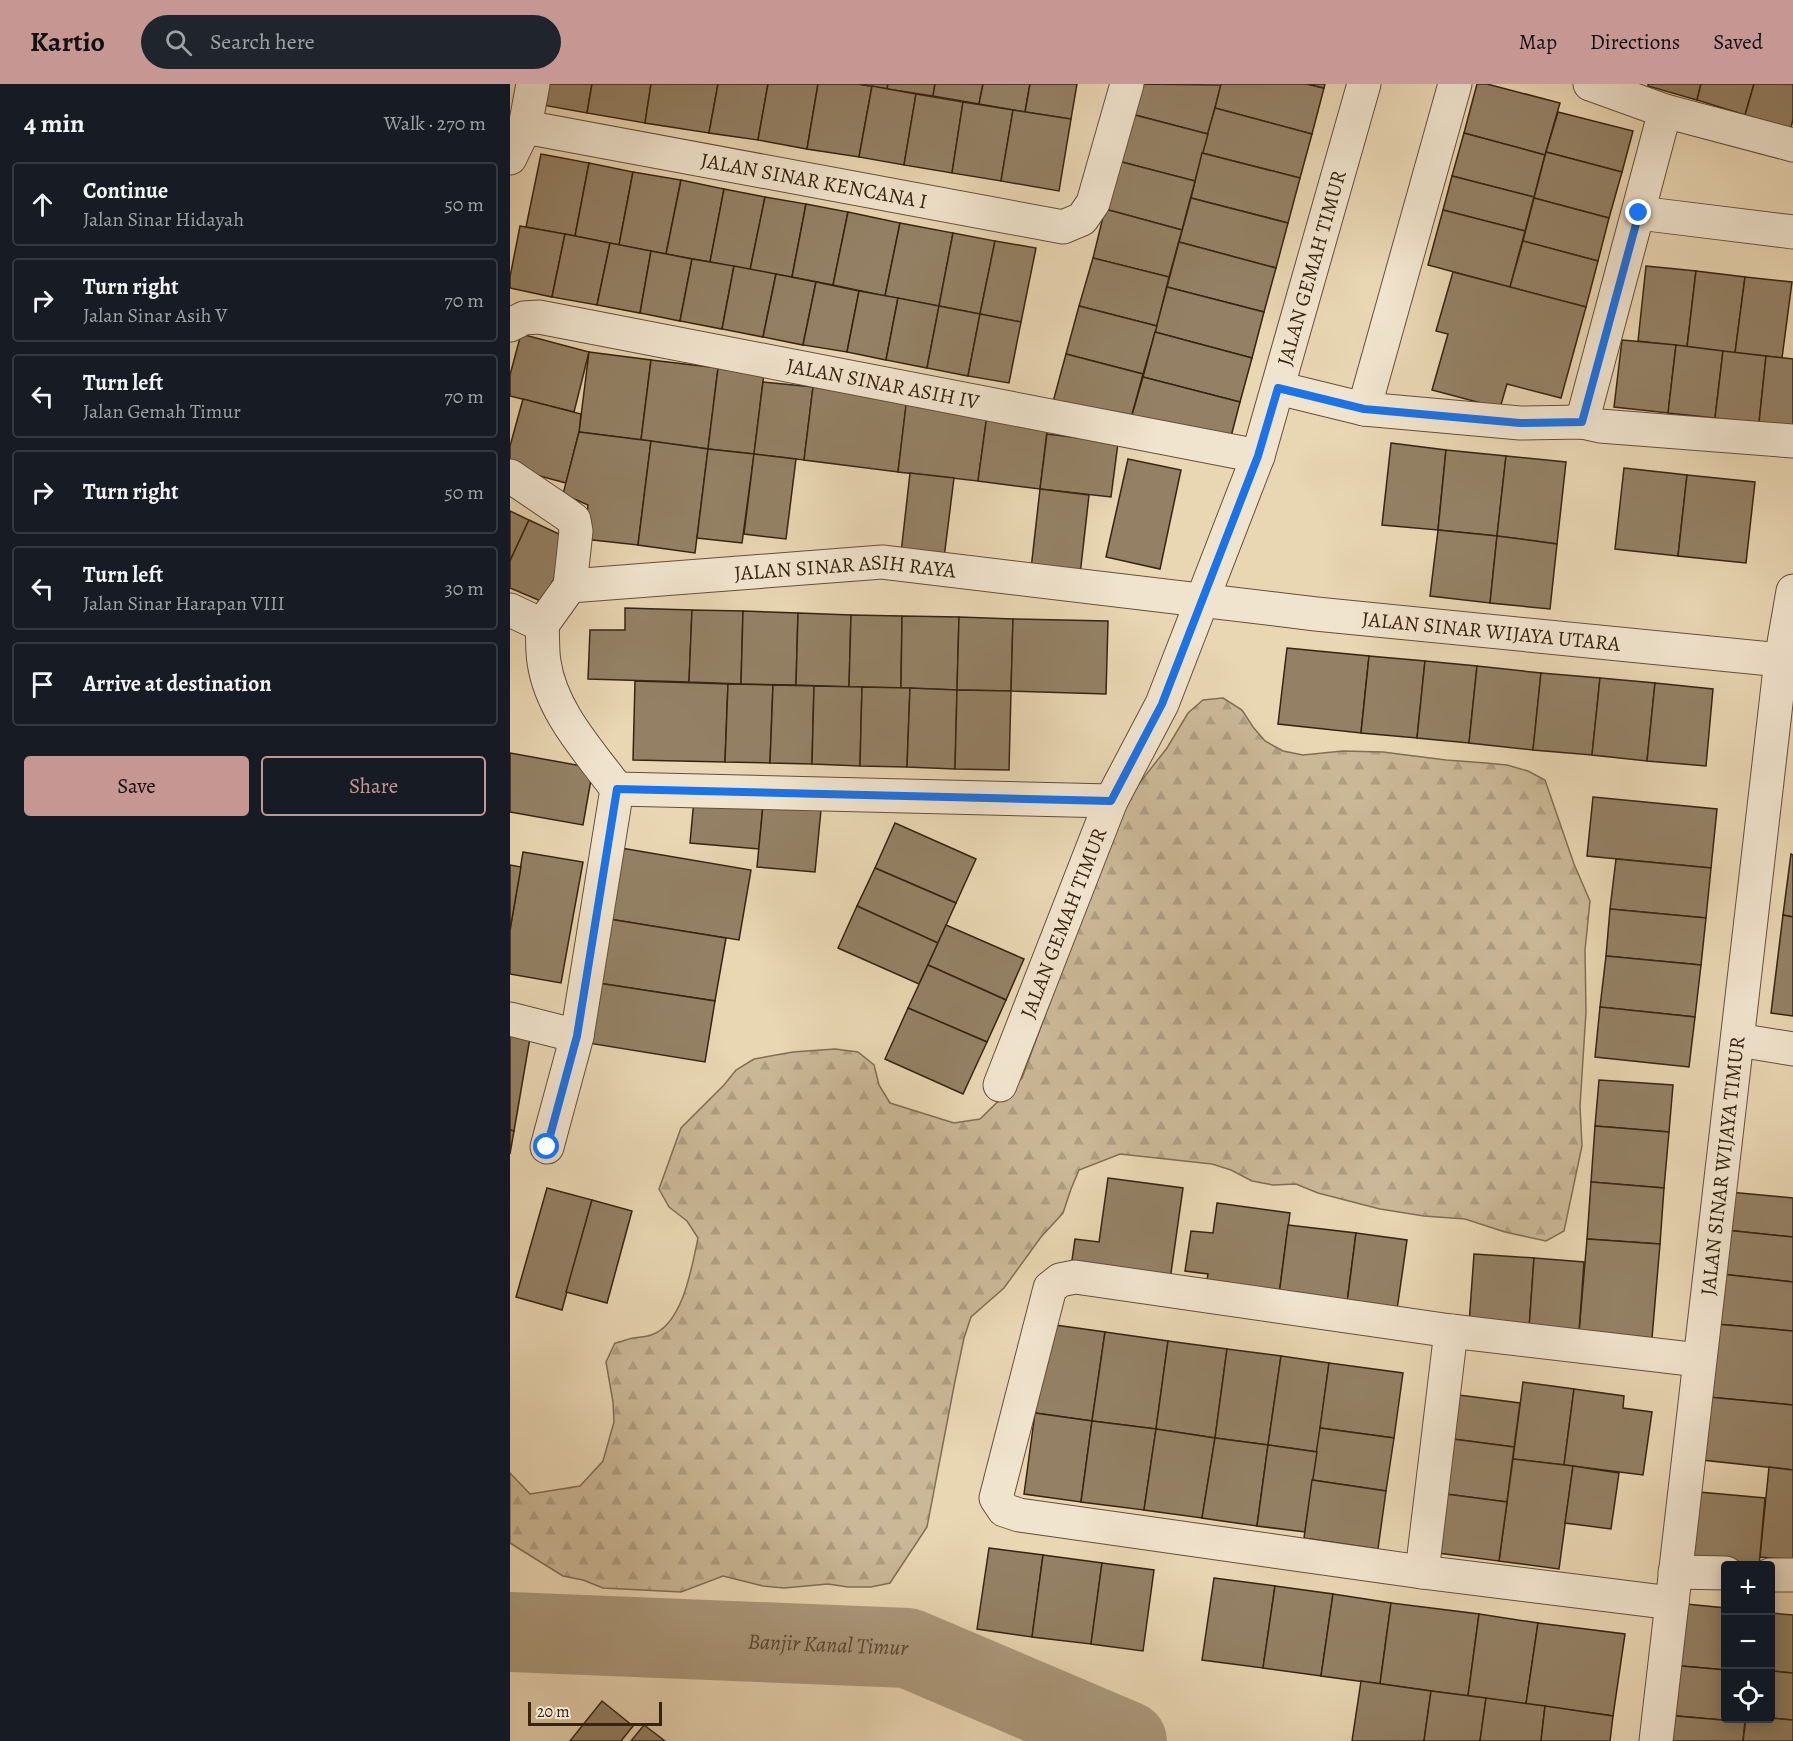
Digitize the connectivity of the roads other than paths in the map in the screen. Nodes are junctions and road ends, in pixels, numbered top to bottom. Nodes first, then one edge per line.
1 (533, 84) edge
2 (1128, 84) edge
3 (1364, 84) edge
4 (1455, 84) edge
5 (1590, 84) edge
6 (1665, 111) junction
7 (525, 127) junction
8 (1793, 145) edge
9 (510, 158) edge
10 (1639, 213) junction
11 (1793, 232) edge
12 (510, 325) edge
13 (1278, 388) junction
14 (1364, 409) junction
15 (1582, 422) junction
16 (1793, 441) edge
17 (1258, 456) junction
18 (510, 476) edge
19 (570, 586) junction
20 (1793, 591) edge
21 (1202, 600) junction
22 (510, 610) edge
23 (543, 625) junction
24 (1781, 660) junction
25 (617, 789) junction
26 (1111, 801) junction
27 (510, 1019) edge
28 (577, 1036) junction
29 (1738, 1040) junction
30 (1793, 1049) edge
31 (1000, 1084) dead end
32 (547, 1147) dead end
33 (1451, 1330) junction
34 (1699, 1360) junction
35 (1422, 1572) junction
36 (1721, 1575) edge
37 (1775, 1575) edge
38 (1793, 1575) edge
39 (1674, 1588) junction
40 (1656, 1741) edge

1 - 7 street
2 - 7 street, JALAN SINAR KENCANA I
3 - 13 street, JALAN GEMAH TIMUR
4 - 14 street
5 - 6 street
6 - 8 street
6 - 10 street
7 - 9 street
10 - 11 street
10 - 15 street
12 - 17 street, JALAN SINAR ASIH IV
13 - 14 street
13 - 17 street, JALAN GEMAH TIMUR
14 - 15 street
15 - 16 street
17 - 21 street, JALAN GEMAH TIMUR
18 - 19 street
19 - 21 street, JALAN SINAR ASIH RAYA
19 - 23 street
20 - 24 street, JALAN SINAR WIJAYA TIMUR
21 - 24 street, JALAN SINAR WIJAYA UTARA
21 - 26 street, JALAN GEMAH TIMUR
22 - 23 street
23 - 25 street
24 - 29 street, JALAN SINAR WIJAYA TIMUR
25 - 26 street
25 - 28 street
26 - 31 street, JALAN GEMAH TIMUR
27 - 28 street
28 - 32 street
29 - 30 street
29 - 34 street, JALAN SINAR WIJAYA TIMUR
33 - 34 street
33 - 35 street
33 - 35 street
34 - 39 street, JALAN SINAR WIJAYA TIMUR
35 - 39 street
36 - 39 street
37 - 38 street
39 - 40 street, JALAN SINAR WIJAYA TIMUR

